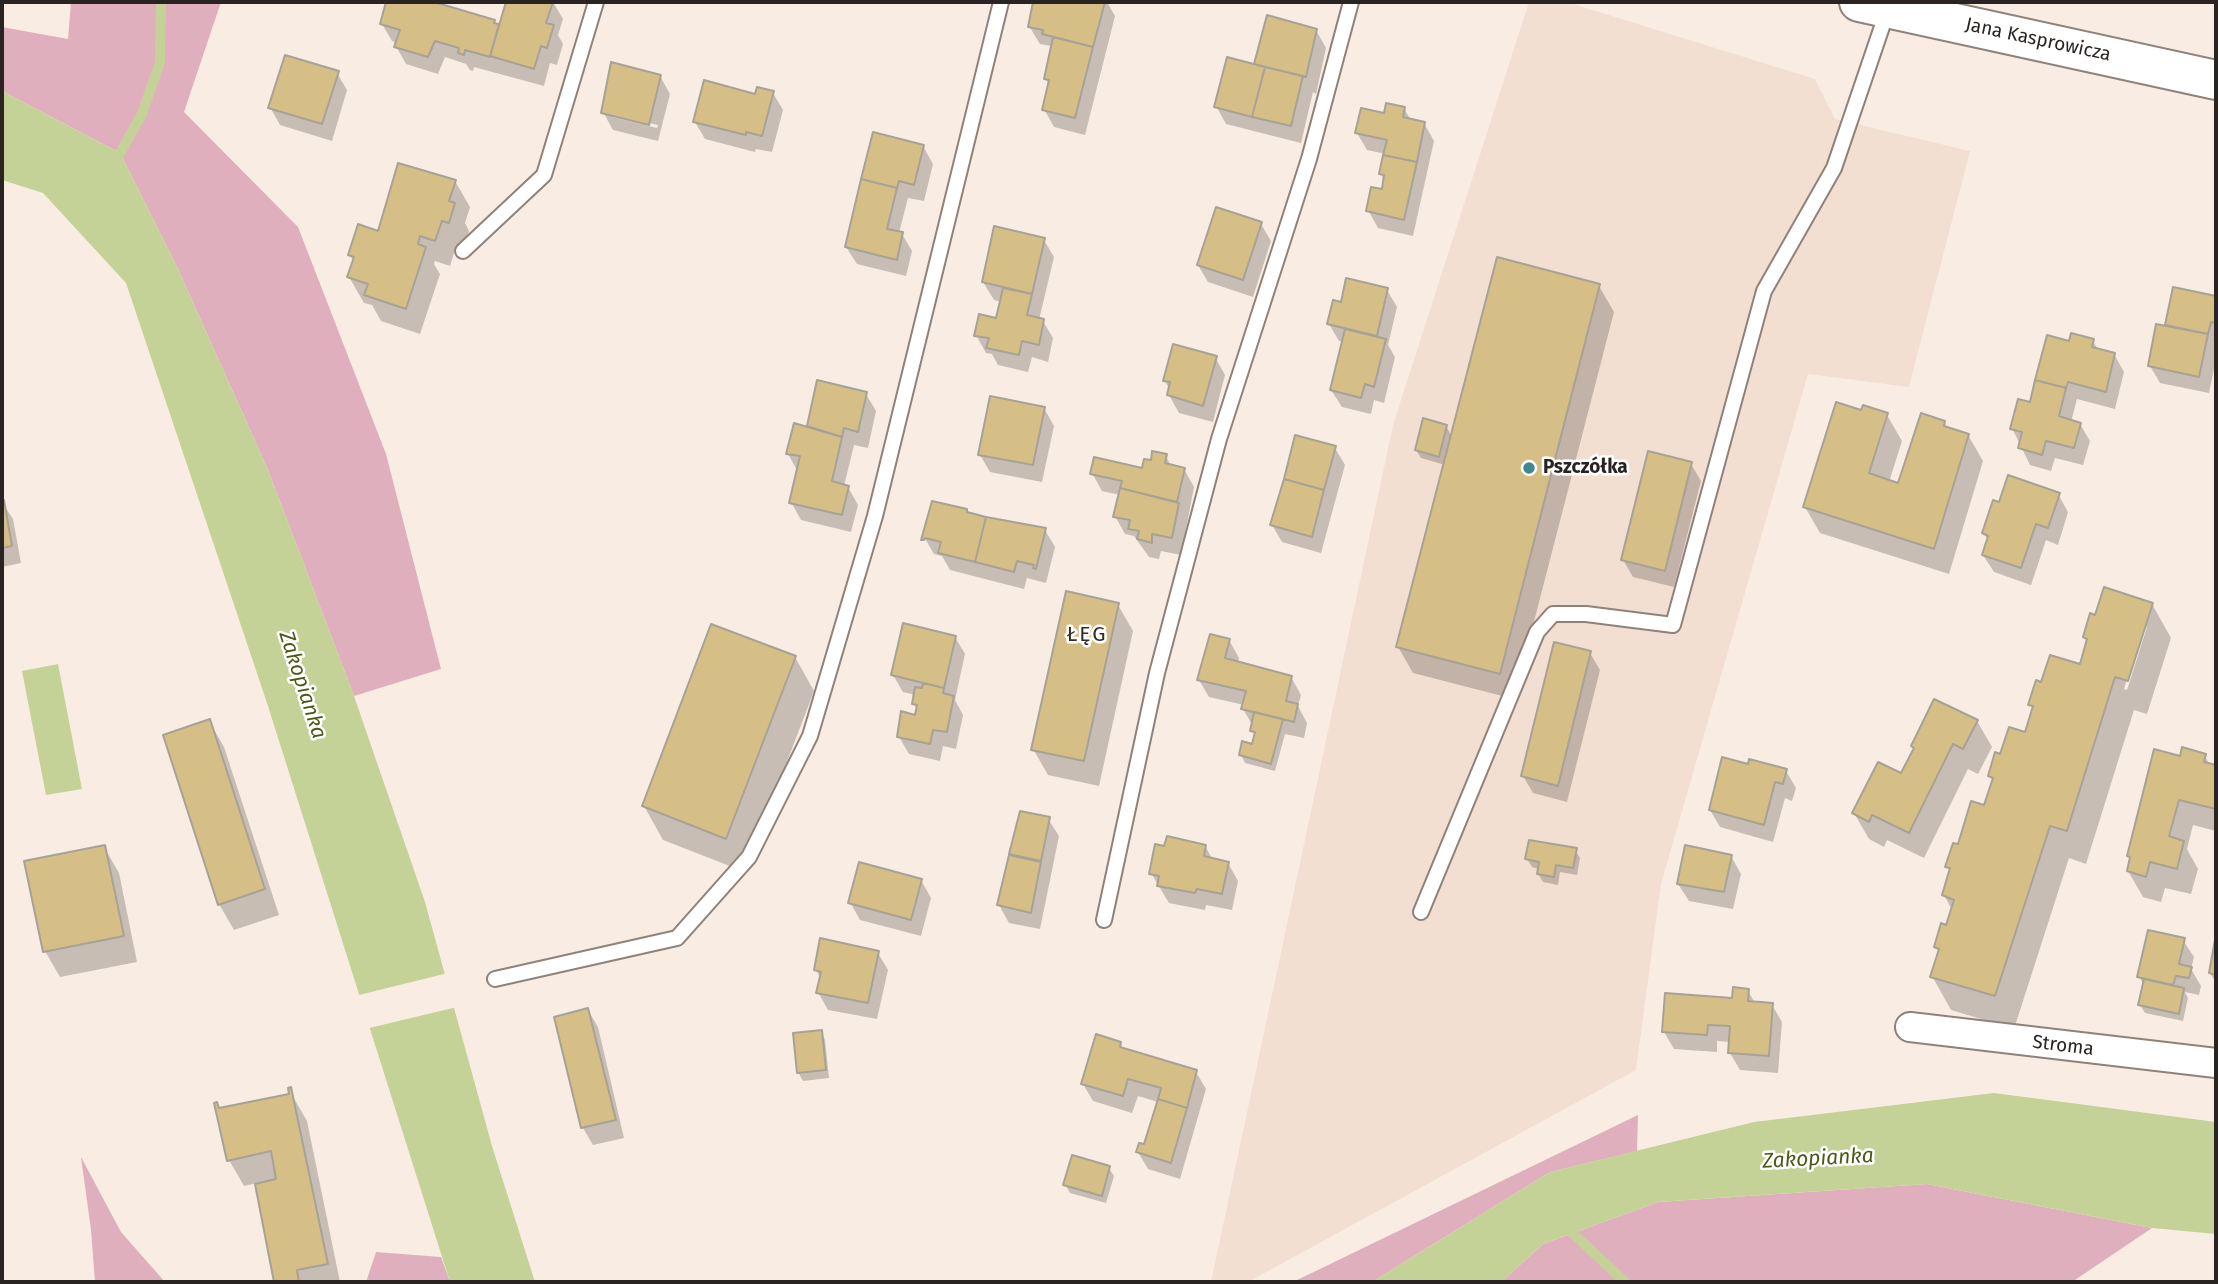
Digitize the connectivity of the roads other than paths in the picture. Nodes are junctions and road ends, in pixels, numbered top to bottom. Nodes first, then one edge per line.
1 (596, 2) edge
2 (1001, 2) edge
3 (1351, 2) edge
4 (1874, 5) edge
5 (2216, 80) edge
6 (463, 251) dead end
7 (1421, 912) dead end
8 (1104, 920) dead end
9 (495, 979) dead end
10 (1910, 1027) dead end
11 (2216, 1063) edge

1 - 6 lane
2 - 9 lane
3 - 8 lane
4 - 5 main road, Jana Kasprowicza
4 - 7 lane
10 - 11 street, Stroma

